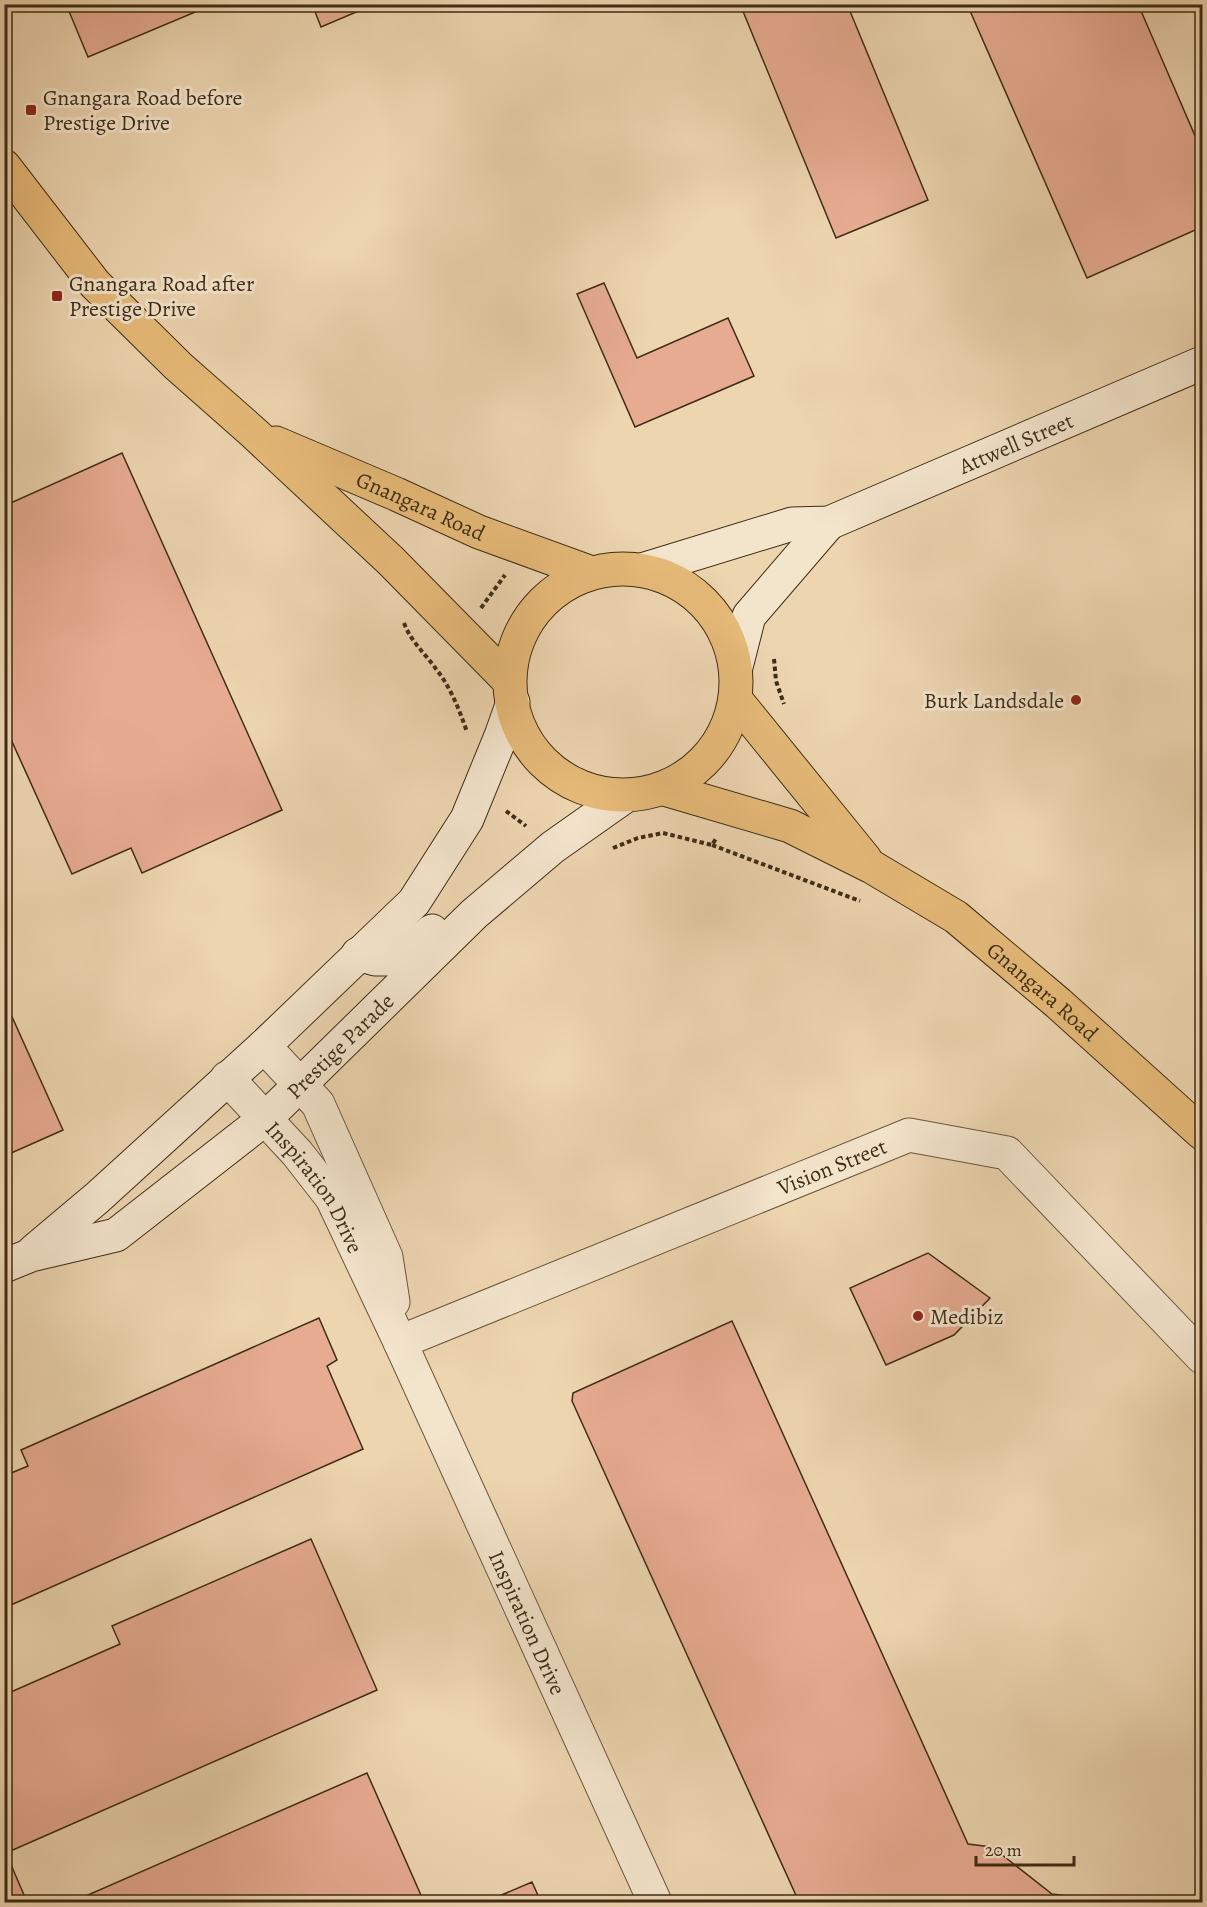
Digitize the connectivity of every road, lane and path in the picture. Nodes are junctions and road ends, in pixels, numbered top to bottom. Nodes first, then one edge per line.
1 (4, 166) edge
2 (1203, 363) edge
3 (255, 434) junction
4 (829, 524) junction
5 (524, 549) junction
6 (645, 569) junction
7 (588, 572) junction
8 (402, 617) dead end
9 (462, 634) junction
10 (774, 650) dead end
11 (736, 667) junction
12 (437, 669) junction
13 (511, 691) junction
14 (736, 700) junction
15 (787, 712) dead end
16 (467, 740) dead end
17 (479, 789) junction
18 (664, 789) junction
19 (624, 797) junction
20 (553, 847) junction
21 (872, 867) junction
22 (494, 897) junction
23 (358, 954) junction
24 (264, 1046) junction
25 (227, 1078) junction
26 (301, 1086) junction
27 (266, 1118) junction
28 (1203, 1133) edge
29 (18, 1261) edge
30 (400, 1342) junction
31 (1203, 1357) edge
32 (655, 1902) edge

1 - 3 main road, Gnangara Road
2 - 4 street, Attwell Street
3 - 5 main road, Gnangara Road
3 - 9 main road, Gnangara Road
4 - 6 street, Attwell Street
4 - 11 street, Attwell Street
5 - 7 main road, Gnangara Road
5 - 9 path
6 - 7 main road, Gnangara Road
6 - 11 main road, Gnangara Road
7 - 13 main road, Gnangara Road
8 - 12 path
9 - 12 path
9 - 13 main road, Gnangara Road
10 - 15 path
11 - 14 main road, Gnangara Road
12 - 16 path
13 - 17 street, Prestige Parade
13 - 19 main road, Gnangara Road
14 - 18 main road, Gnangara Road
14 - 21 main road, Gnangara Road
17 - 20 path
17 - 23 street, Prestige Parade
18 - 19 main road, Gnangara Road
18 - 21 main road, Gnangara Road
19 - 20 street, Prestige Parade
20 - 22 street, Prestige Parade
21 - 28 main road, Gnangara Road
22 - 23 street
22 - 26 street, Prestige Parade
23 - 24 street, Prestige Parade
24 - 25 street, Prestige Parade
24 - 26 street, Inspiration Drive
25 - 27 street, Inspiration Drive
25 - 29 street, Prestige Parade
26 - 27 street, Prestige Parade
26 - 30 street, Inspiration Drive
27 - 29 street, Prestige Parade
27 - 30 street, Inspiration Drive
30 - 31 street, Vision Street
30 - 32 street, Inspiration Drive

